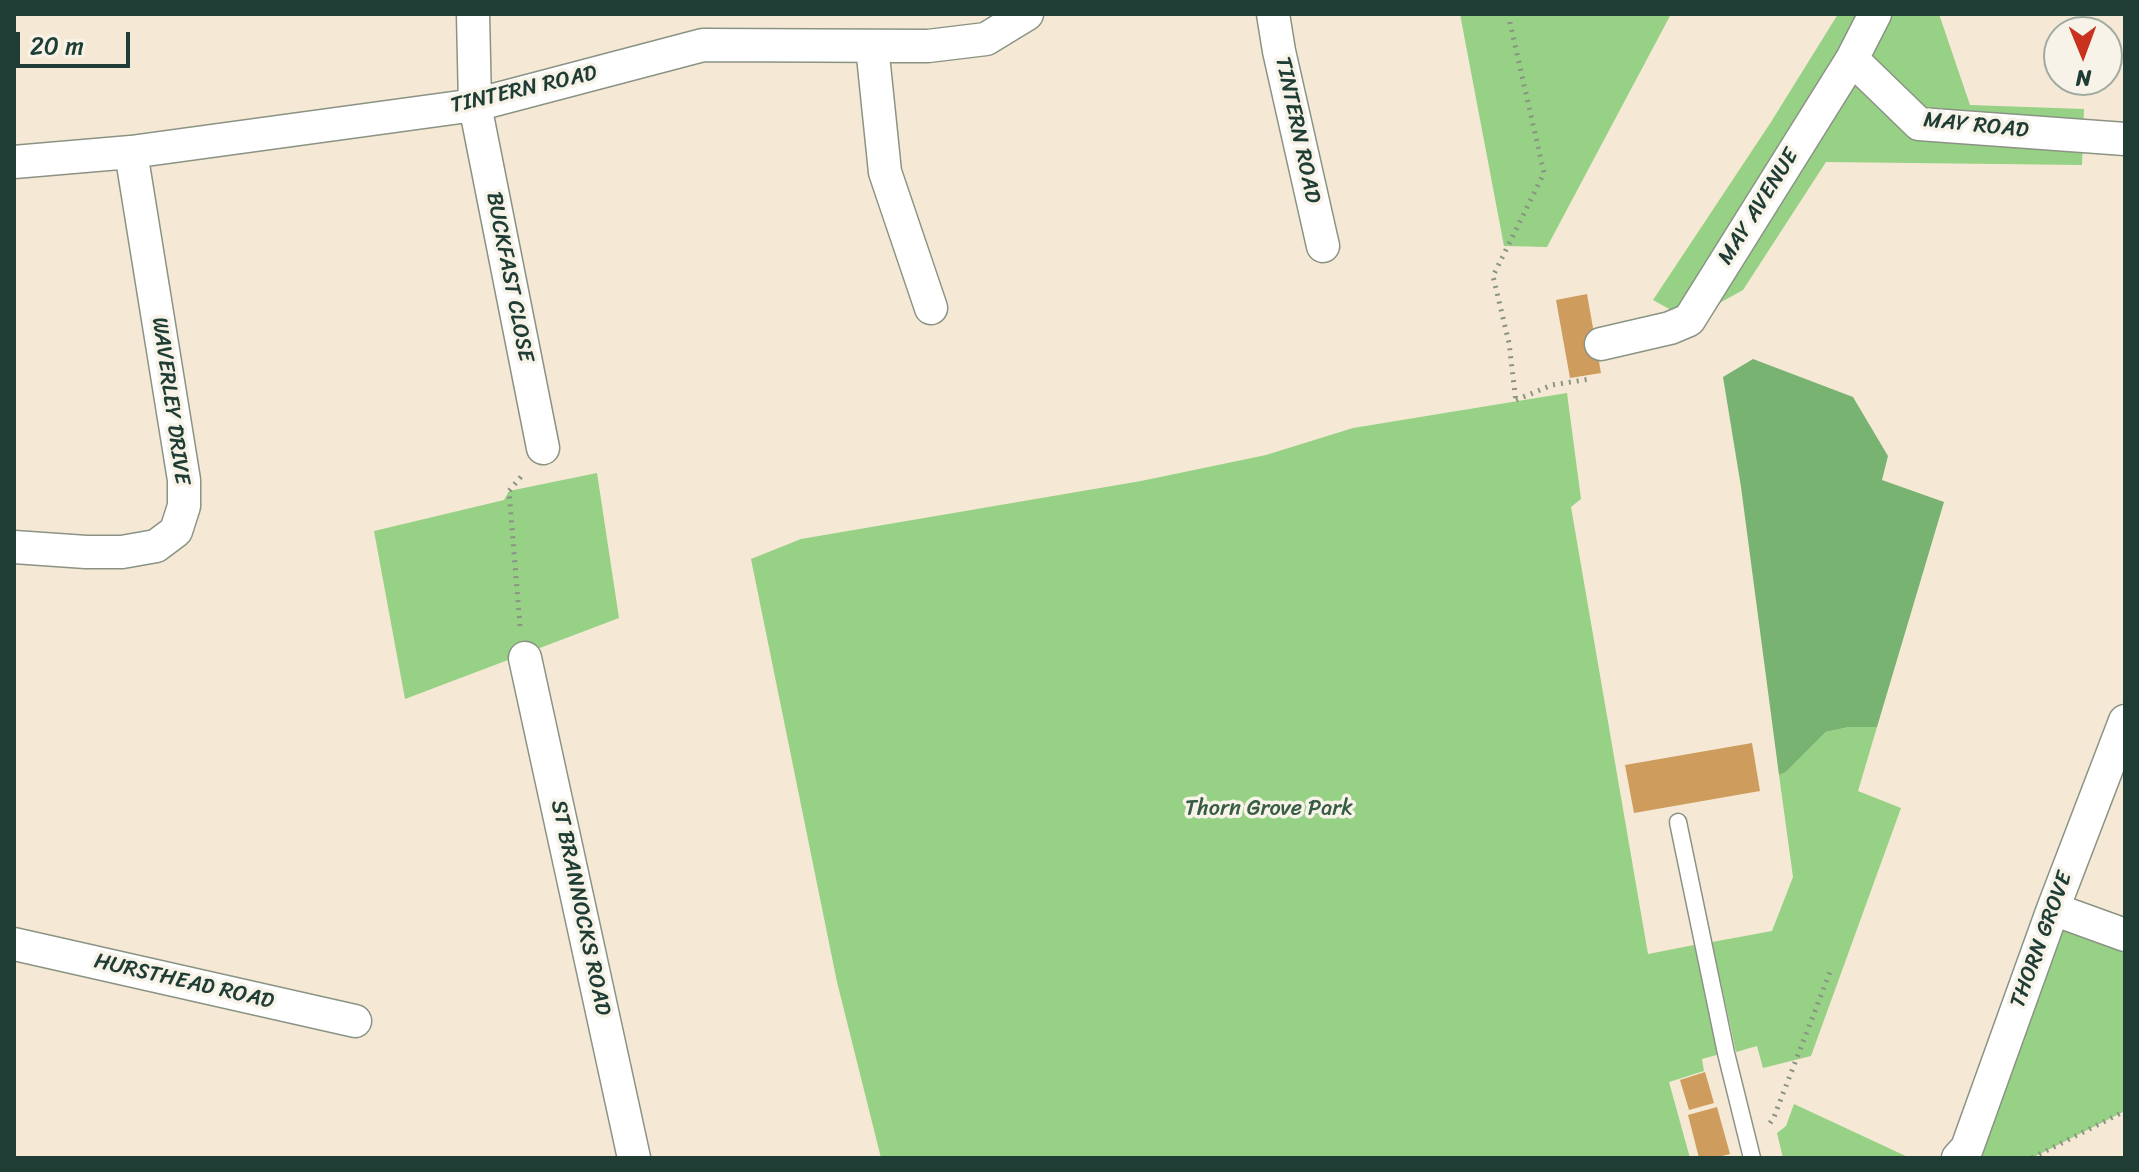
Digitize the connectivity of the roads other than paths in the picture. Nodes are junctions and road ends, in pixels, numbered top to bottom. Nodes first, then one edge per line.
1 (473, 14) edge
2 (1027, 14) edge
3 (1273, 14) edge
4 (1875, 14) edge
5 (872, 46) junction
6 (1852, 59) junction
7 (475, 105) junction
8 (2125, 139) edge
9 (131, 152) junction
10 (14, 162) edge
11 (1323, 246) dead end
12 (931, 308) dead end
13 (1601, 344) dead end
14 (543, 448) road end
15 (14, 547) edge
16 (525, 658) road end
17 (2125, 721) edge
18 (1678, 822) dead end
19 (2053, 909) junction
20 (2125, 935) edge
21 (14, 944) edge
22 (355, 1021) dead end
23 (1750, 1152) edge
24 (634, 1158) edge
25 (1958, 1158) edge

1 - 7 street, BUCKFAST CLOSE
2 - 5 street, TINTERN ROAD
3 - 11 street, TINTERN ROAD
4 - 6 street, MAY AVENUE
5 - 7 street, TINTERN ROAD
5 - 12 street
6 - 8 street, MAY ROAD
6 - 13 street, MAY AVENUE
7 - 9 street, TINTERN ROAD
7 - 14 street, BUCKFAST CLOSE
9 - 10 street, TINTERN ROAD
9 - 15 street, WAVERLEY DRIVE
16 - 24 street, ST BRANNOCKS ROAD
17 - 19 street, THORN GROVE
18 - 23 lane
19 - 20 street
19 - 25 street, THORN GROVE
21 - 22 street, HURSTHEAD ROAD

